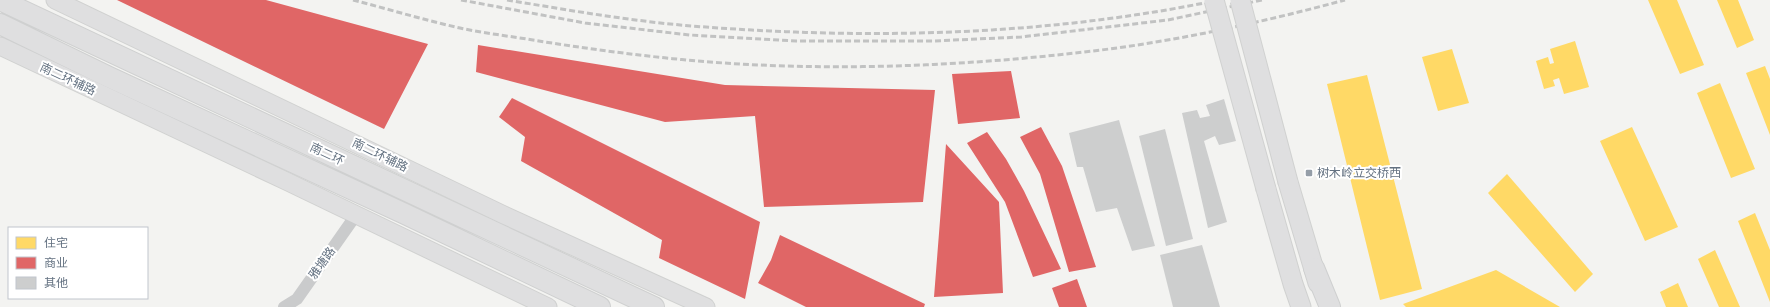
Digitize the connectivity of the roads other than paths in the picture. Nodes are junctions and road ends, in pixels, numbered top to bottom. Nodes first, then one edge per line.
1 (0, 0) edge
2 (55, 0) edge
3 (1214, 0) edge
4 (1240, 0) edge
5 (0, 24) edge
6 (0, 46) edge
7 (356, 215) junction
8 (1314, 268) junction
9 (1293, 284) junction
10 (296, 303) edge
11 (284, 307) edge
12 (548, 307) edge
13 (600, 307) edge
14 (654, 307) edge
15 (706, 307) edge
16 (1293, 307) edge
17 (1301, 307) edge
18 (1325, 307) edge
19 (1330, 307) edge
20 (1340, 307) edge

1 - 14 highway, 南二环
2 - 15 main road, 南二环辅路
3 - 9 main road, bridge
4 - 8 main road, bridge
5 - 13 highway, 南二环
6 - 7 main road, 南二环辅路
7 - 10 street, 雅塘路
7 - 12 main road, 南二环辅路
8 - 18 main road
8 - 19 highway
8 - 20 main road
9 - 16 main road
9 - 17 main road
10 - 11 street, 雅塘路

